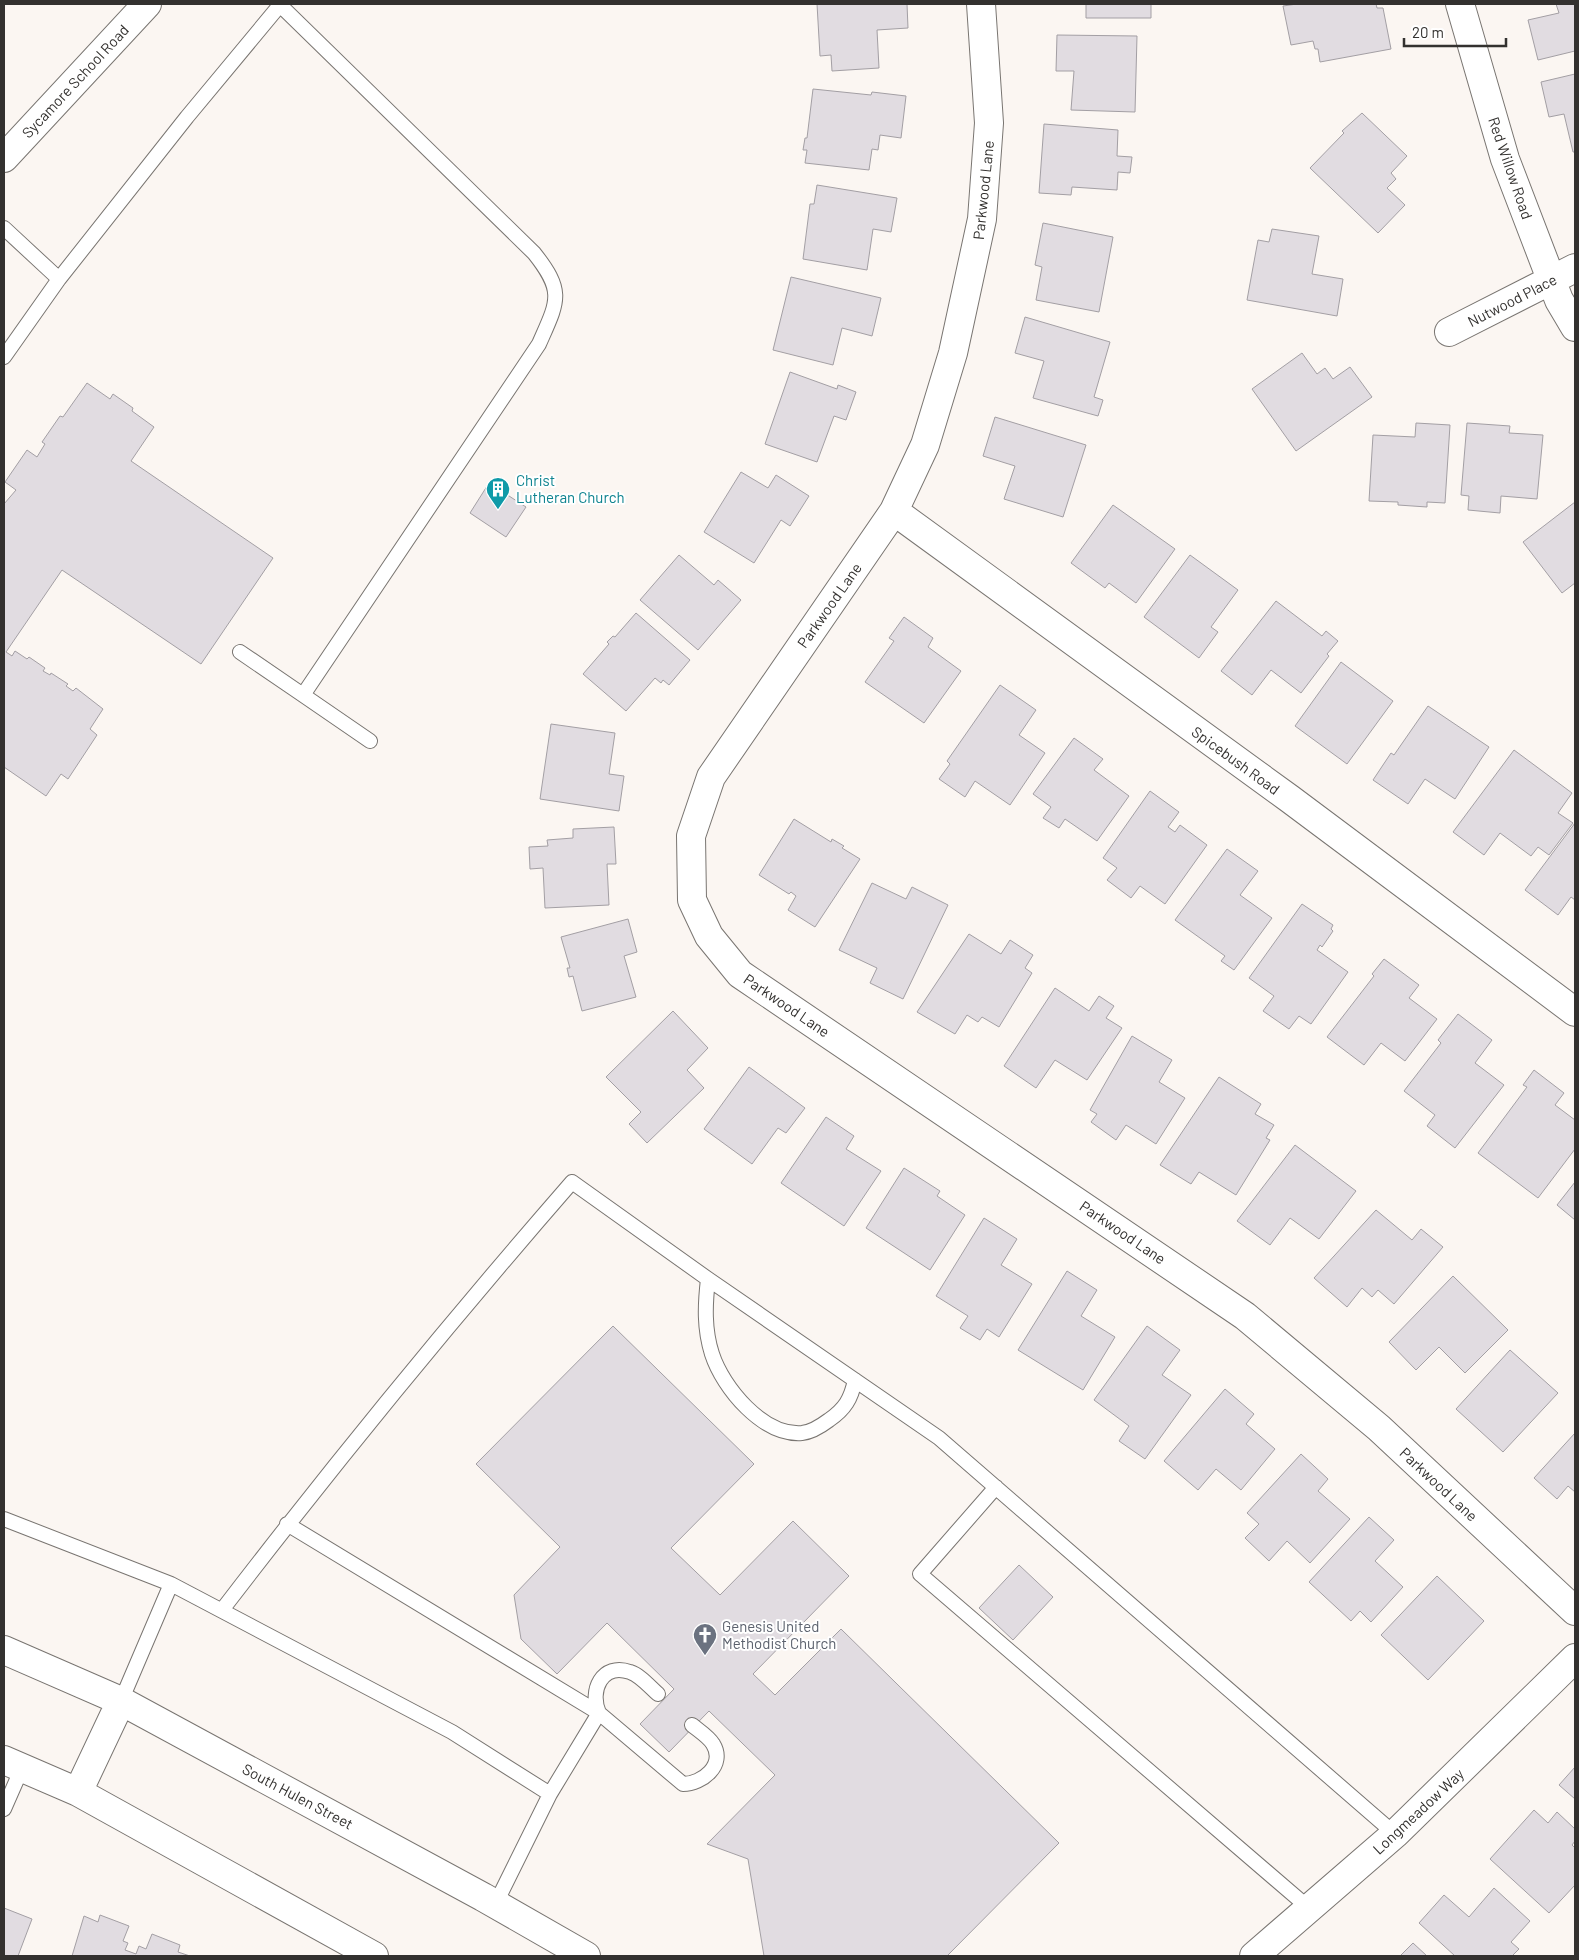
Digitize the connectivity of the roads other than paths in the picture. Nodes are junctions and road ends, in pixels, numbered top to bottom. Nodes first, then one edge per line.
1 (146, 4) edge
2 (981, 4) edge
3 (1460, 4) edge
4 (4, 158) edge
5 (4, 228) edge
6 (1564, 274) edge
7 (59, 280) junction
8 (1575, 327) edge
9 (1449, 332) dead end
10 (4, 357) edge
11 (894, 511) junction
12 (240, 652) dead end
13 (303, 695) junction
14 (370, 741) dead end
15 (1575, 1012) edge
16 (708, 1279) junction
17 (855, 1380) junction
18 (996, 1487) junction
19 (4, 1519) edge
20 (287, 1524) junction
21 (171, 1584) junction
22 (222, 1610) junction
23 (1575, 1611) edge
24 (4, 1650) edge
25 (1575, 1658) edge
26 (658, 1694) dead end
27 (122, 1701) junction
28 (599, 1713) junction
29 (692, 1724) dead end
30 (13, 1764) edge
31 (78, 1792) junction
32 (550, 1794) junction
33 (4, 1808) edge
34 (1395, 1834) junction
35 (496, 1903) junction
36 (1310, 1908) junction
37 (374, 1956) edge
38 (586, 1956) edge
39 (1254, 1956) edge

1 - 4 street, Sycamore School Road
2 - 11 street, Parkwood Lane
3 - 6 street, Red Willow Road
5 - 7 lane
6 - 8 street, Red Willow Road
6 - 9 street, Nutwood Place
7 - 10 lane
7 - 13 lane
11 - 15 street, Spicebush Road
11 - 23 street, Parkwood Lane
12 - 13 lane
13 - 14 lane
16 - 17 lane
16 - 17 lane
16 - 20 lane
17 - 18 lane
18 - 34 lane
18 - 36 lane
19 - 21 lane
20 - 22 lane
20 - 28 lane
21 - 22 lane
21 - 27 lane
22 - 32 lane
24 - 27 street, South Hulen Street
25 - 34 street, Longmeadow Way
26 - 28 lane
27 - 31 street
27 - 35 street, South Hulen Street
28 - 29 lane
28 - 32 lane
30 - 31 street
30 - 33 lane
31 - 37 street
32 - 35 lane
34 - 36 street, Longmeadow Way
35 - 38 street, South Hulen Street
36 - 39 street, Longmeadow Way

